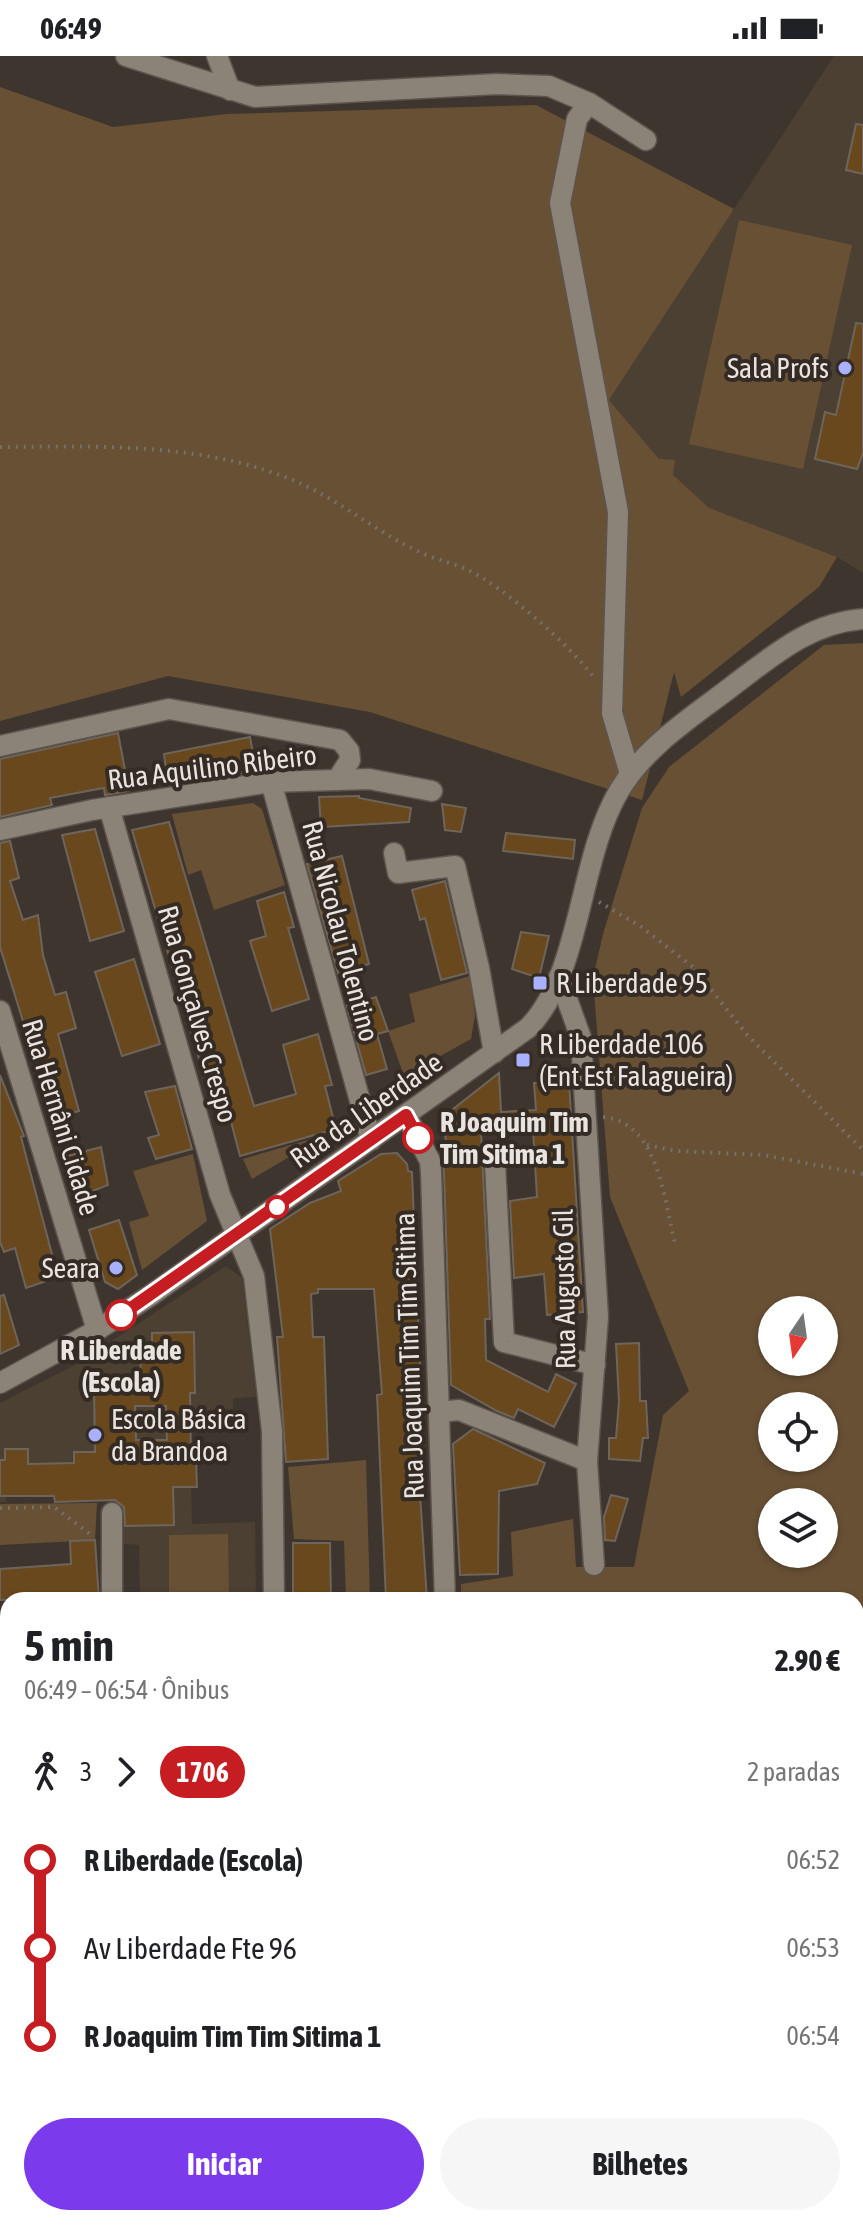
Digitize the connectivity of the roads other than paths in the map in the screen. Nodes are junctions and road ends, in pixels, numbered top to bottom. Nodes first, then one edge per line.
1 (126, 56) edge
2 (217, 56) edge
3 (230, 90) junction
4 (589, 103) junction
5 (646, 140) dead end
6 (863, 619) edge
7 (0, 746) edge
8 (630, 774) junction
9 (337, 780) junction
10 (271, 782) junction
11 (432, 791) dead end
12 (109, 807) junction
13 (0, 830) edge
14 (394, 853) dead end
15 (559, 977) junction
16 (0, 1011) edge
17 (494, 1053) junction
18 (406, 1115) junction
19 (371, 1140) junction
20 (495, 1163) dead end
21 (237, 1235) junction
22 (97, 1330) junction
23 (595, 1365) junction
24 (0, 1383) edge
25 (439, 1412) junction
26 (587, 1461) junction
27 (112, 1513) dead end
28 (594, 1565) dead end
29 (112, 1592) edge
30 (274, 1592) edge
31 (445, 1592) edge

1 - 3 street
2 - 3 street
3 - 4 street
4 - 5 street
4 - 8 street
6 - 8 street, Rua da Liberdade
7 - 9 street
8 - 15 street, Rua da Liberdade
9 - 10 street, Rua Aquilino Ribeiro
9 - 11 street, Rua Aquilino Ribeiro
10 - 12 street, Rua Aquilino Ribeiro
10 - 19 street, Rua Nicolau Tolentino
12 - 13 street, Rua Aquilino Ribeiro
12 - 21 street, Rua Gonçalves Crespo
14 - 17 street
15 - 17 street, Rua da Liberdade
15 - 23 street, Rua Augusto Gil
16 - 22 street, Rua Hernâni Cidade
17 - 18 street, Rua da Liberdade
18 - 19 street, Rua da Liberdade
18 - 25 street, Rua Joaquim Tim Tim Sitima
19 - 21 street, Rua da Liberdade
20 - 23 street
21 - 22 street, Rua da Liberdade
21 - 30 street, Rua Gonçalves Crespo
22 - 24 street, Rua da Liberdade
23 - 26 street, Rua Augusto Gil
25 - 26 street
25 - 31 street, Rua Joaquim Tim Tim Sitima
26 - 28 street, Rua Augusto Gil
27 - 29 street

